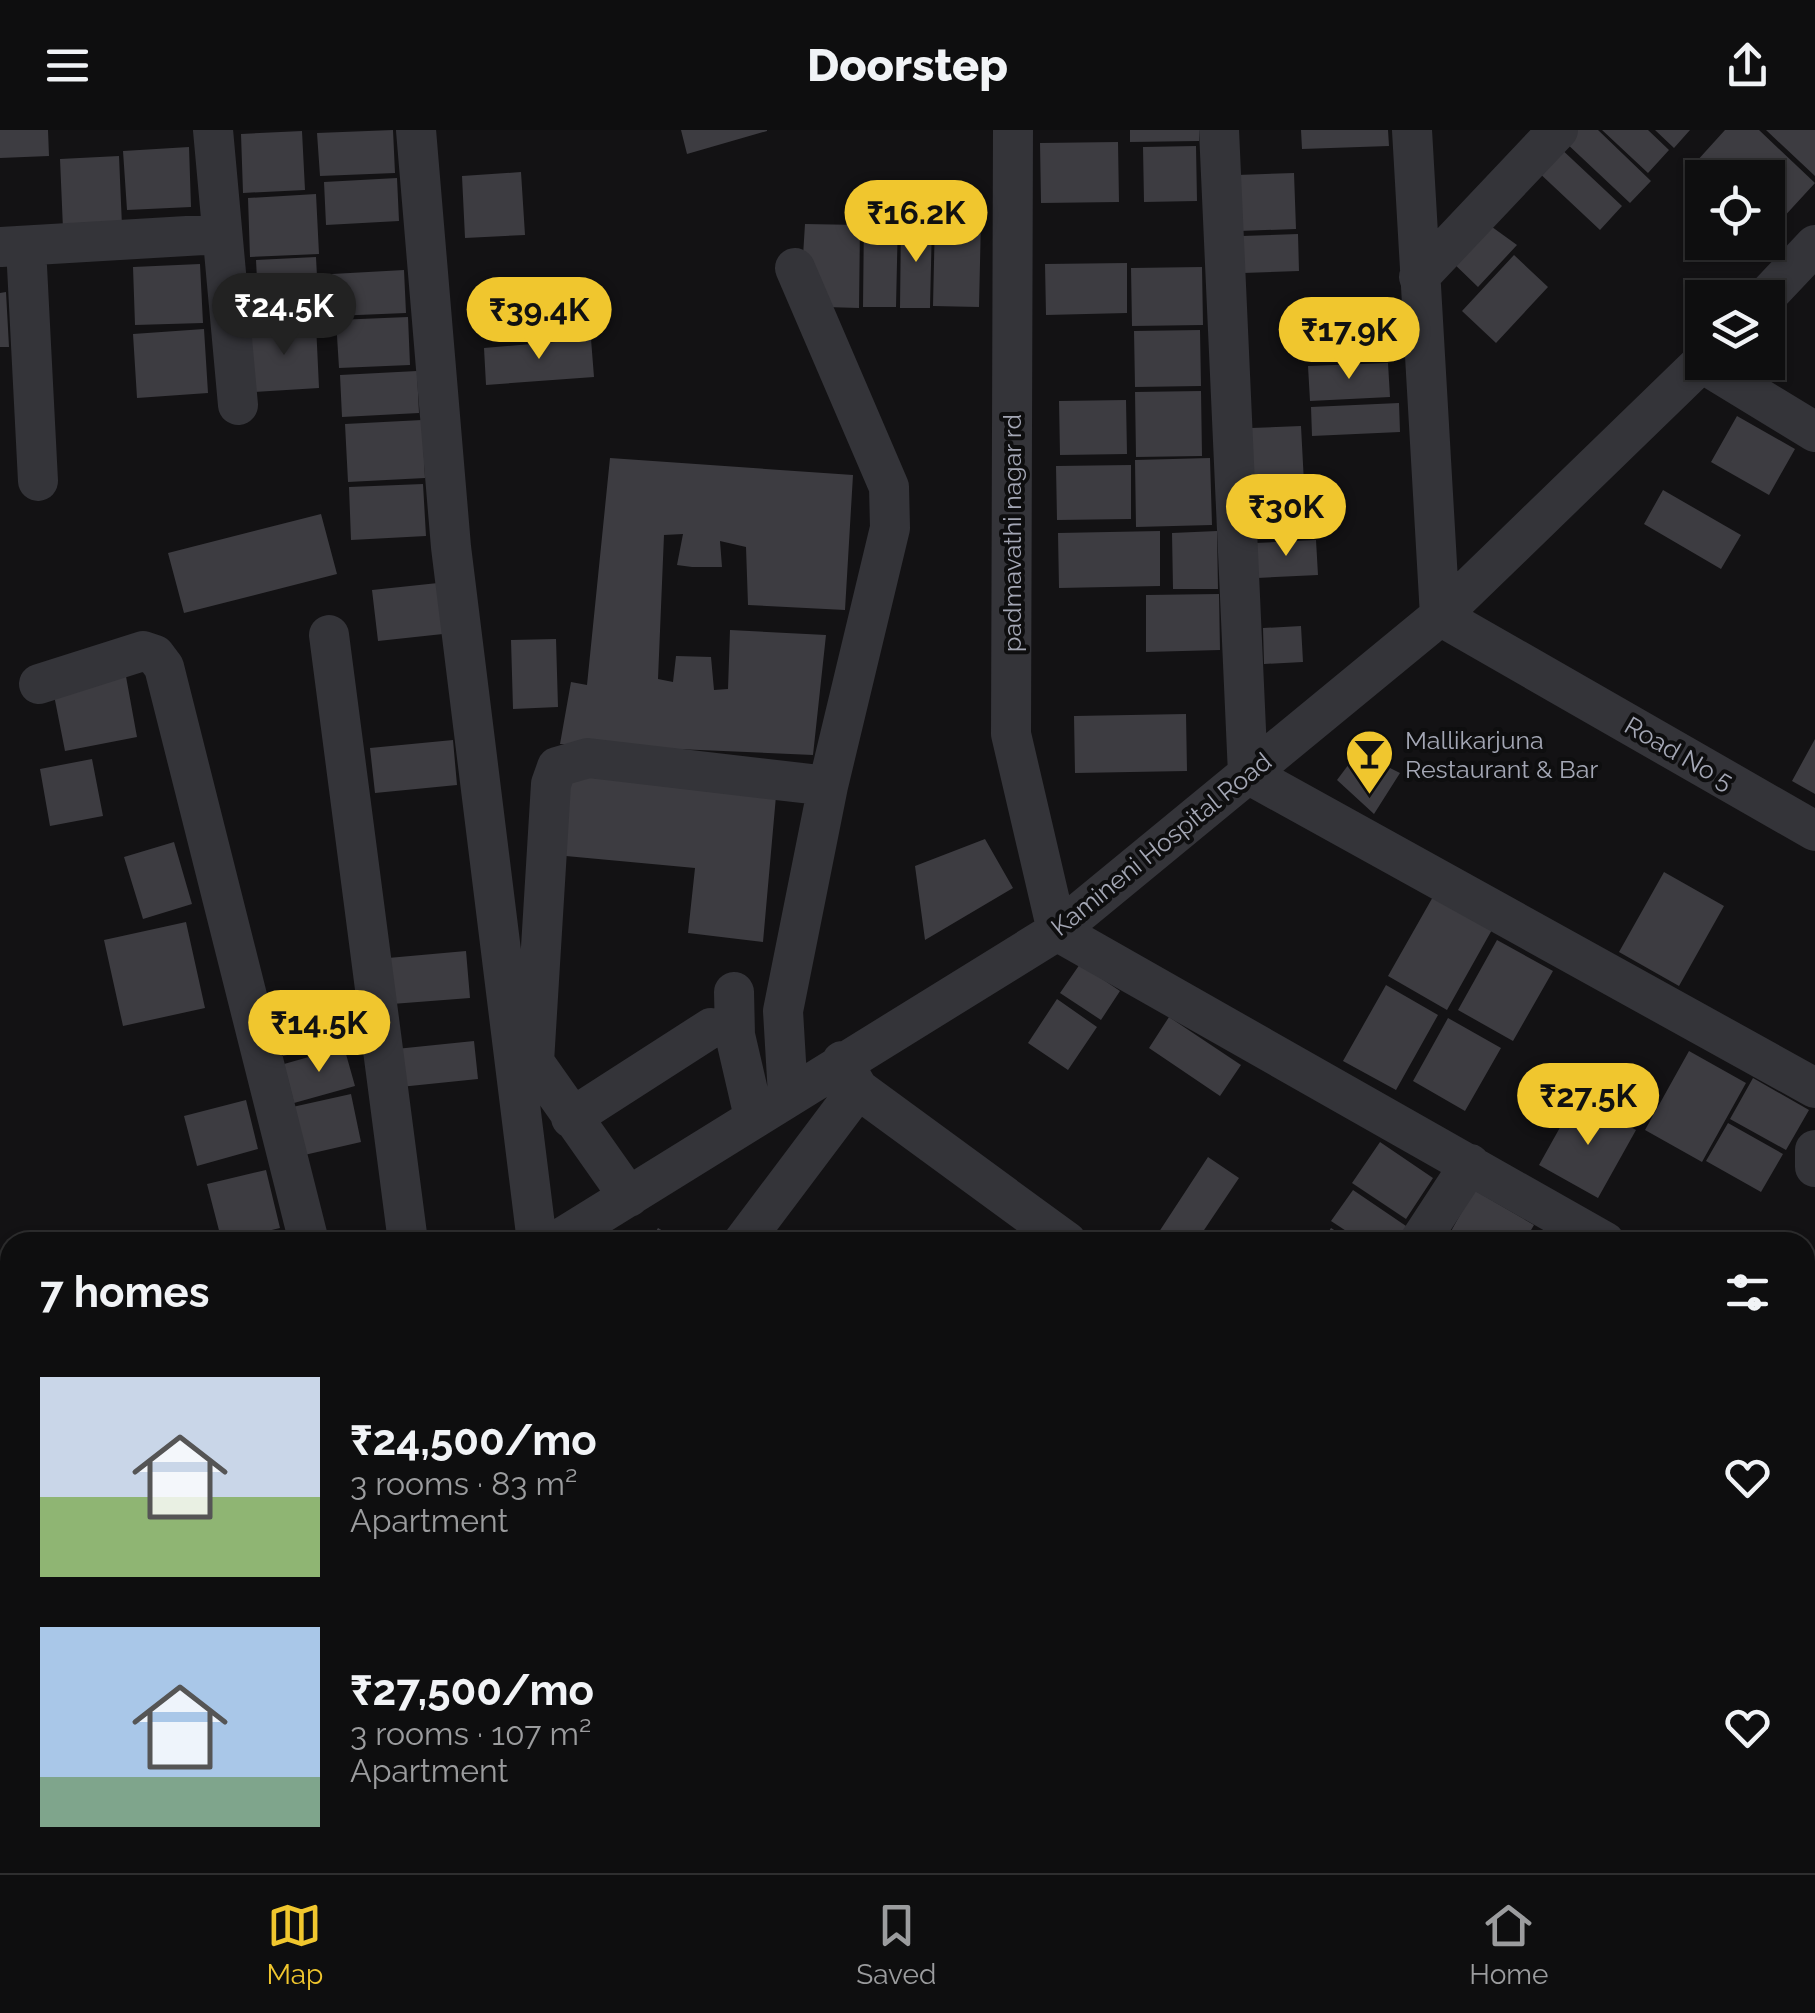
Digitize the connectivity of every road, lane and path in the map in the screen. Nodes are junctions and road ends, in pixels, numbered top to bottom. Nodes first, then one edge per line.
1 (214, 130) edge
2 (416, 130) edge
3 (1013, 130) edge
4 (1219, 130) edge
5 (1412, 130) edge
6 (1558, 130) edge
7 (222, 234) junction
8 (1815, 245) edge
9 (13, 247) edge
10 (795, 268) dead end
11 (1419, 277) junction
12 (1782, 280) edge
13 (1685, 378) edge
14 (1731, 380) edge
15 (238, 405) dead end
16 (1815, 432) edge
17 (38, 481) dead end
18 (1440, 616) junction
19 (329, 636) dead end
20 (39, 684) dead end
21 (1248, 774) junction
22 (828, 786) junction
23 (1815, 831) edge
24 (1057, 931) junction
25 (734, 992) dead end
26 (712, 1028) dead end
27 (850, 1075) junction
28 (1815, 1088) edge
29 (788, 1096) junction
30 (754, 1117) junction
31 (571, 1118) junction
32 (1815, 1150) edge
33 (1470, 1164) junction
34 (1815, 1167) edge
35 (629, 1198) junction
36 (306, 1232) edge
37 (407, 1232) edge
38 (536, 1232) edge
39 (572, 1232) edge
40 (749, 1232) edge
41 (1054, 1232) edge
42 (1426, 1232) edge
43 (1588, 1232) edge

1 - 7 street
2 - 38 street
3 - 24 street, padmavathi nagar rd
4 - 21 street
5 - 11 street
6 - 11 street
7 - 9 street
7 - 15 street
8 - 12 street
9 - 17 street
10 - 22 street
11 - 18 street
13 - 18 street, Kamineni Hospital Road
14 - 16 street
18 - 21 street, Kamineni Hospital Road
18 - 23 street, Road No 5
19 - 37 street
20 - 36 street
21 - 24 street, Kamineni Hospital Road
21 - 28 street
22 - 29 street
22 - 31 street
24 - 27 street, Kamineni Hospital Road
24 - 33 street
25 - 30 street
26 - 31 street
27 - 29 street, Kamineni Hospital Road
27 - 40 street
27 - 41 street
29 - 30 street, Kamineni Hospital Road
30 - 35 street, Kamineni Hospital Road
31 - 35 street
32 - 34 street
33 - 42 street
33 - 43 street
35 - 39 street, Kamineni Hospital Road

